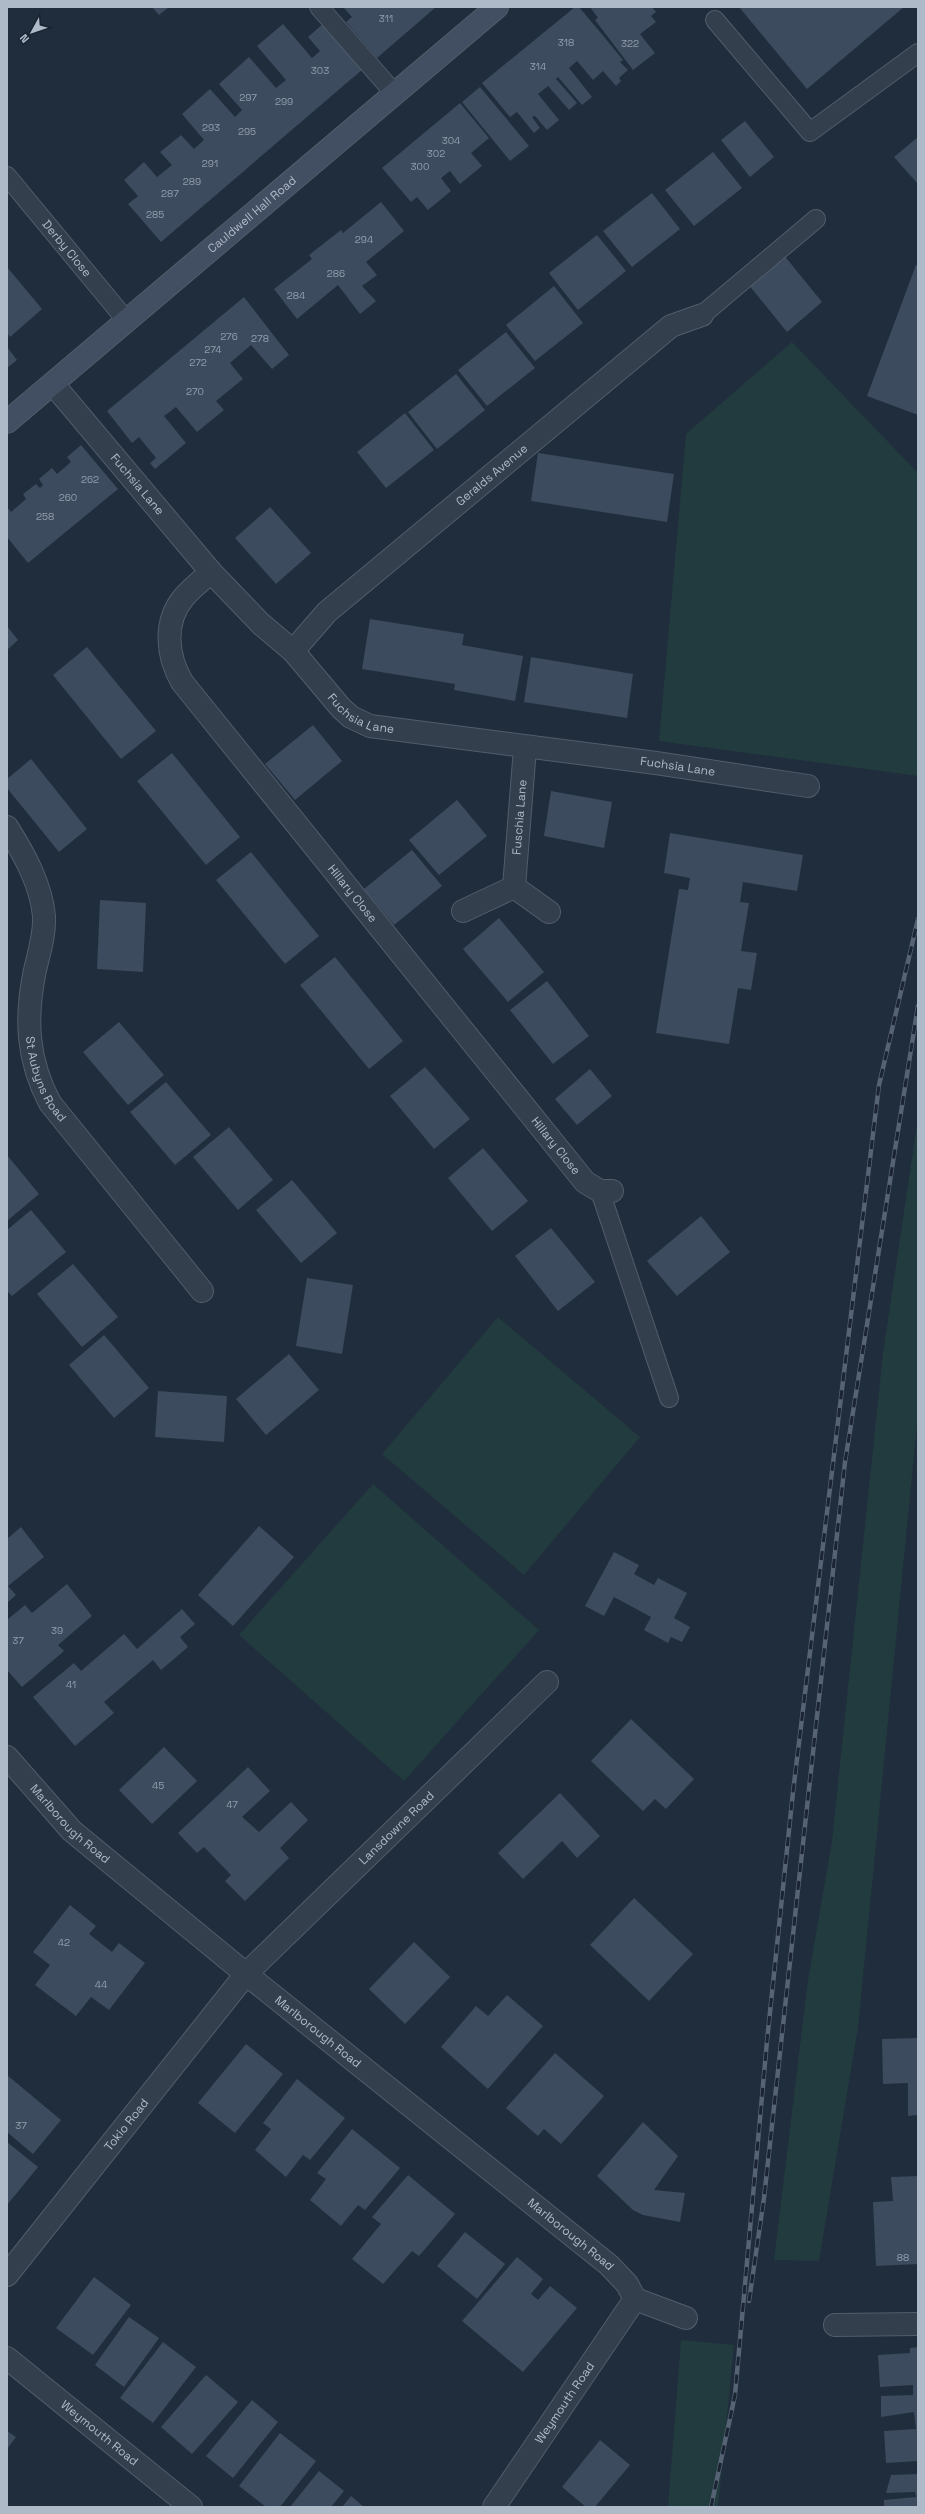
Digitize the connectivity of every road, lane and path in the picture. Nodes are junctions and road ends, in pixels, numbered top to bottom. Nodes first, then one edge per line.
1 (319, 7) edge
2 (498, 7) edge
3 (715, 20) dead end
4 (918, 53) edge
5 (395, 94) junction
6 (7, 176) edge
7 (816, 219) dead end
8 (702, 316) joint
9 (126, 320) junction
10 (52, 384) junction
11 (7, 422) edge
12 (211, 572) junction
13 (293, 651) junction
14 (525, 748) junction
15 (808, 786) dead end
16 (7, 827) edge
17 (514, 887) junction
18 (463, 911) dead end
19 (550, 912) dead end
20 (606, 1191) joint
21 (202, 1291) dead end
22 (669, 1398) dead end
23 (547, 1682) dead end
24 (7, 1757) edge
25 (246, 1974) junction
26 (7, 2275) edge
27 (635, 2299) junction
28 (686, 2318) dead end
29 (918, 2324) edge
30 (836, 2325) dead end
31 (7, 2358) edge
32 (191, 2507) edge
33 (494, 2507) edge

1 - 5 lane
2 - 5 street, Cauldwell Hall Road
3 - 4 lane
5 - 9 street, Cauldwell Hall Road
6 - 9 lane, Derby Close
7 - 8 lane
8 - 13 street, Geralds Avenue
9 - 10 street, Cauldwell Hall Road
10 - 11 street, Cauldwell Hall Road
10 - 12 street, Fuchsia Lane
12 - 13 street, Fuchsia Lane
12 - 20 street, Hillary Close
13 - 14 street, Fuchsia Lane
14 - 15 street, Fuchsia Lane
14 - 17 street, Fuschia Lane
16 - 21 street, St Aubyns Road
17 - 18 street
17 - 19 street
20 - 22 lane
23 - 25 street, Lansdowne Road
24 - 25 street, Marlborough Road
25 - 26 street, Tokio Road
25 - 27 street, Marlborough Road
27 - 28 street
27 - 33 street, Weymouth Road
29 - 30 street
31 - 32 street, Weymouth Road

